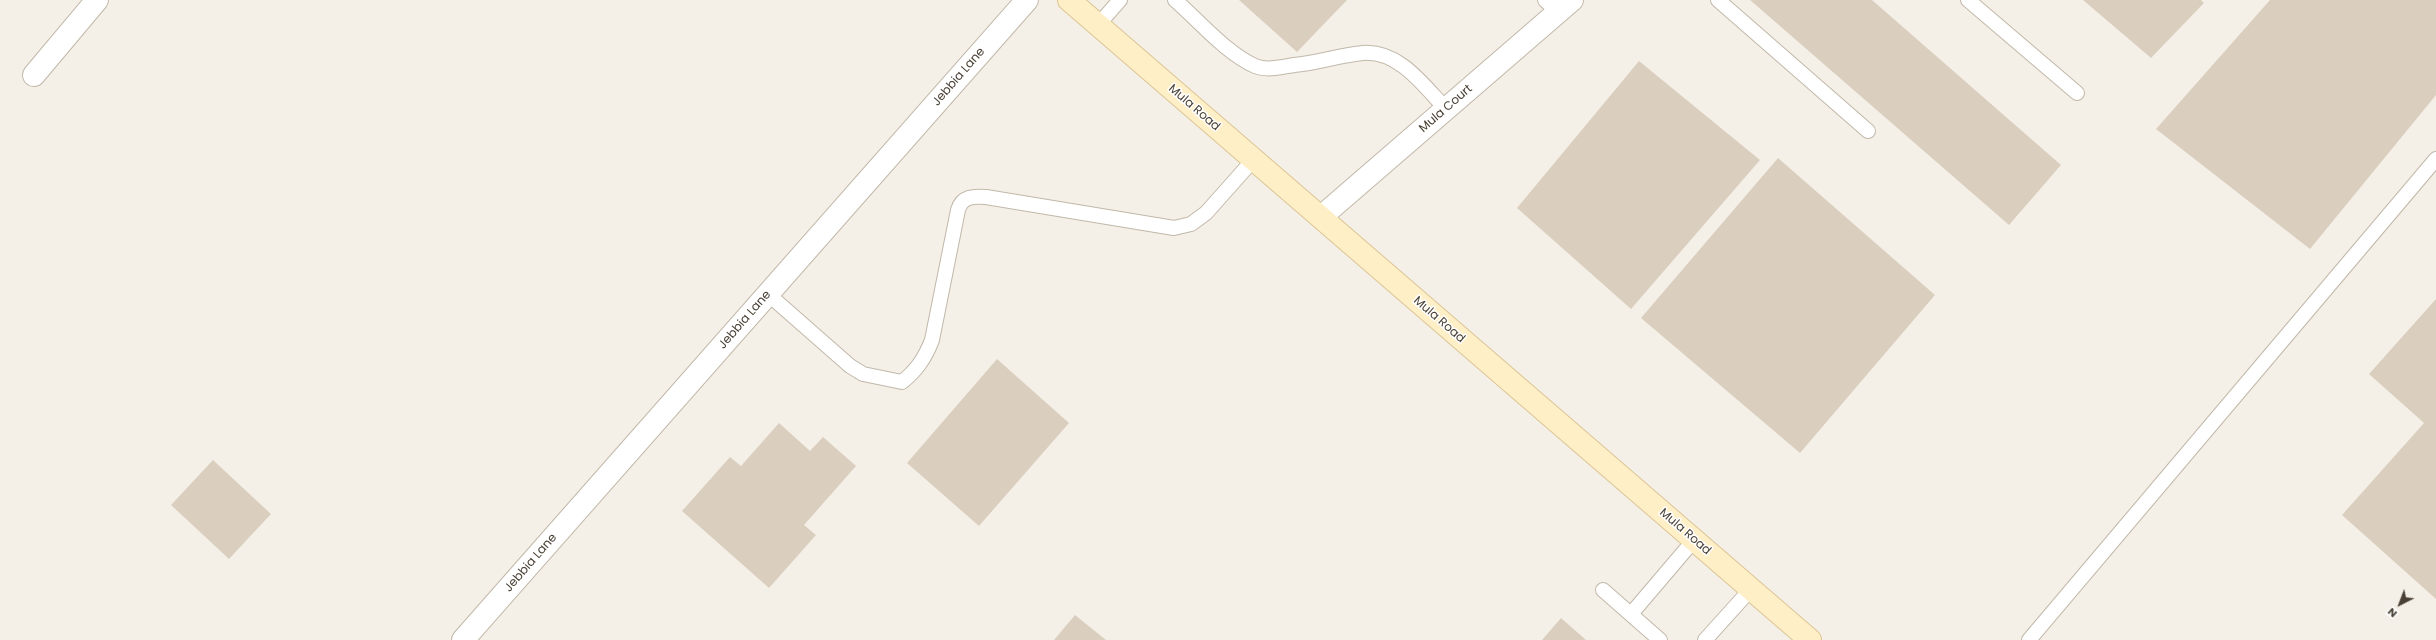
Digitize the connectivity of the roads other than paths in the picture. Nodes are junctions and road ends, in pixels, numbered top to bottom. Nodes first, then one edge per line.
1 (97, 0) edge
2 (1027, 0) edge
3 (1069, 0) edge
4 (1120, 0) edge
5 (1175, 0) edge
6 (1718, 0) edge
7 (1968, 0) edge
8 (1558, 4) edge
9 (1098, 25) junction
10 (34, 75) dead end
11 (2077, 93) dead end
12 (1446, 109) junction
13 (1868, 131) dead end
14 (1254, 159) junction
15 (2436, 159) edge
16 (1321, 218) junction
17 (768, 294) junction
18 (1694, 540) junction
19 (1751, 589) junction
20 (1603, 590) dead end
21 (1631, 614) junction
22 (463, 640) edge
23 (1660, 640) edge
24 (1704, 640) edge
25 (1810, 640) edge
26 (2029, 640) edge

1 - 10 street
2 - 17 street, Jebbia Lane
3 - 9 street, Mula Road
4 - 9 lane
5 - 12 lane
6 - 13 lane
7 - 11 lane
8 - 12 street, Mula Court
9 - 14 street, Mula Road
12 - 16 street, Mula Court
14 - 16 street, Mula Road
14 - 17 lane
15 - 26 lane
16 - 18 street, Mula Road
17 - 22 street, Jebbia Lane
18 - 19 street, Mula Road
18 - 21 lane
19 - 24 lane
19 - 25 street, Mula Road
20 - 21 lane
21 - 23 lane

